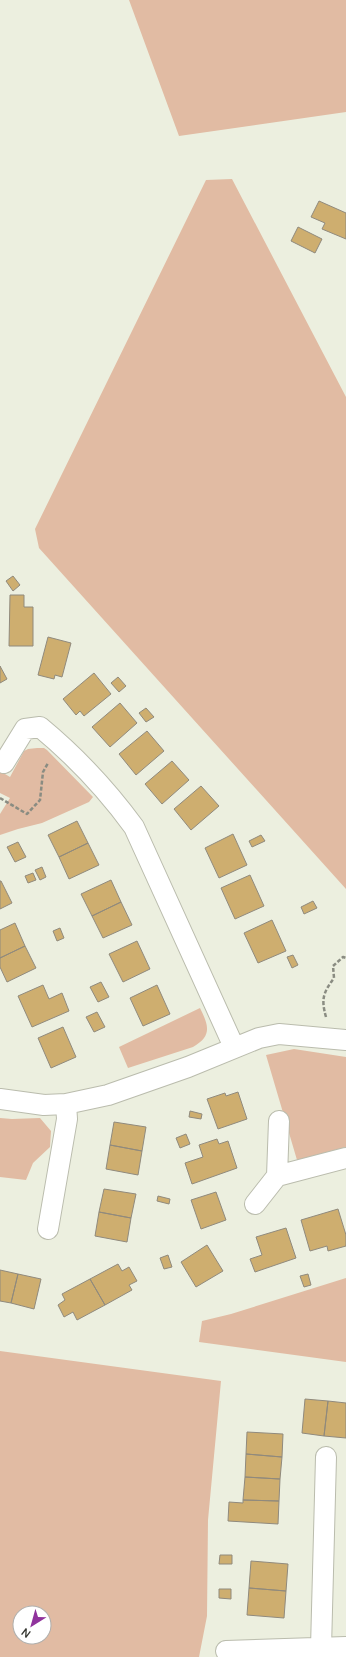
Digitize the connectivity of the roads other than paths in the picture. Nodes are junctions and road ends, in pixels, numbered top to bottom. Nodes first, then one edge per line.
1 (4, 763) dead end
2 (346, 1040) edge
3 (234, 1047) junction
4 (0, 1100) edge
5 (66, 1104) junction
6 (278, 1121) dead end
7 (346, 1158) edge
8 (277, 1176) junction
9 (255, 1204) dead end
10 (48, 1229) dead end
11 (326, 1457) dead end
12 (346, 1647) edge
13 (322, 1648) junction
14 (226, 1651) dead end

1 - 3 street
2 - 3 street
3 - 5 street
4 - 5 street
5 - 10 street
6 - 8 street
7 - 8 street
8 - 9 street
11 - 13 street
12 - 13 street
13 - 14 street

